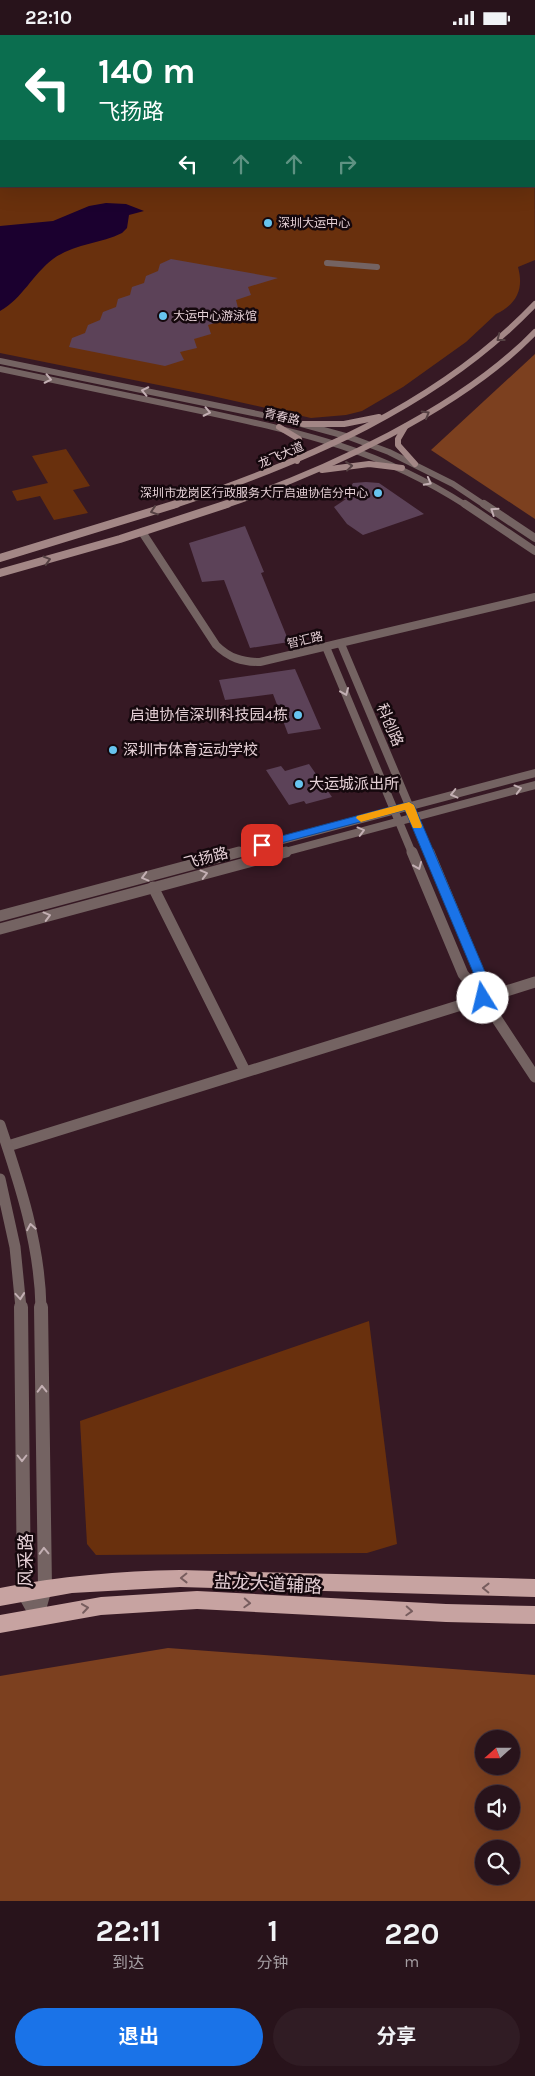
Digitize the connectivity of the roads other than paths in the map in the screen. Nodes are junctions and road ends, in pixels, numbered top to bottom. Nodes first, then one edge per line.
1 (327, 263) dead end
2 (377, 267) dead end
3 (535, 304) edge
4 (535, 332) edge
5 (0, 361) edge
6 (0, 369) edge
7 (392, 414) junction
8 (303, 424) junction
9 (406, 425) junction
10 (279, 427) junction
11 (349, 437) junction
12 (335, 443) junction
13 (370, 444) junction
14 (357, 450) junction
15 (297, 461) junction
16 (415, 464) junction
17 (402, 469) junction
18 (302, 475) junction
19 (142, 531) junction
20 (535, 538) edge
21 (535, 551) edge
22 (0, 558) edge
23 (0, 573) edge
24 (535, 597) edge
25 (341, 644) junction
26 (326, 647) junction
27 (535, 773) edge
28 (535, 785) edge
29 (409, 805) junction
30 (394, 809) junction
31 (413, 817) junction
32 (399, 821) junction
33 (153, 887) junction
34 (0, 916) edge
35 (0, 929) edge
36 (535, 981) edge
37 (483, 998) junction
38 (245, 1071) junction
39 (535, 1077) edge
40 (0, 1125) edge
41 (8, 1146) junction
42 (0, 1179) edge
43 (535, 1588) edge
44 (45, 1589) junction
45 (24, 1593) junction
46 (0, 1597) edge
47 (535, 1615) edge
48 (36, 1616) junction
49 (0, 1624) edge

1 - 2 street
3 -> 7 main road, 龙飞大道
9 -> 4 main road, 龙飞大道
8 -> 5 street, 青春路
6 -> 10 street, 青春路
7 - 8 main road
7 - 11 main road, 龙飞大道
8 - 11 street, 青春路
9 - 13 main road, 龙飞大道
9 - 16 main road
10 - 12 street, 青春路
10 - 15 main road
11 - 12 main road, 龙飞大道
11 - 13 street, 青春路
12 - 14 street, 青春路
12 - 15 main road, 龙飞大道
13 - 14 main road, 龙飞大道
13 - 16 street, 青春路
14 - 17 street, 青春路
14 - 18 main road, 龙飞大道
15 -> 22 main road, 龙飞大道
20 -> 16 street, 青春路
18 -> 17 main road
17 -> 21 street, 青春路
18 - 19 main road, 龙飞大道
23 -> 19 main road, 龙飞大道
19 - 26 street, 智汇路
24 - 25 street, 智汇路
25 - 26 street, 智汇路
25 - 29 street, 科创路
26 -> 30 street
27 -> 29 street, 飞扬路
31 -> 28 street, 飞扬路
29 - 30 street, 飞扬路
29 - 31 street, 科创路
30 - 32 street
30 -> 34 street, 飞扬路
31 - 32 street, 飞扬路
31 - 37 street, 科创路
33 -> 32 street, 飞扬路
32 -> 37 street
35 -> 33 street, 飞扬路
33 - 38 street
36 - 37 street
37 - 38 street
37 - 39 street
38 - 41 street
40 - 41 street, 风采路
44 -> 41 street, 风采路
42 -> 45 street, 风采路
43 -> 44 main road, 盐龙大道辅路
44 - 45 main road, 盐龙大道辅路
44 - 48 street, 风采路
45 - 46 main road, 盐龙大道辅路
45 - 48 street, 风采路
48 -> 47 main road, 盐龙大道辅路
48 - 49 main road, 盐龙大道辅路

